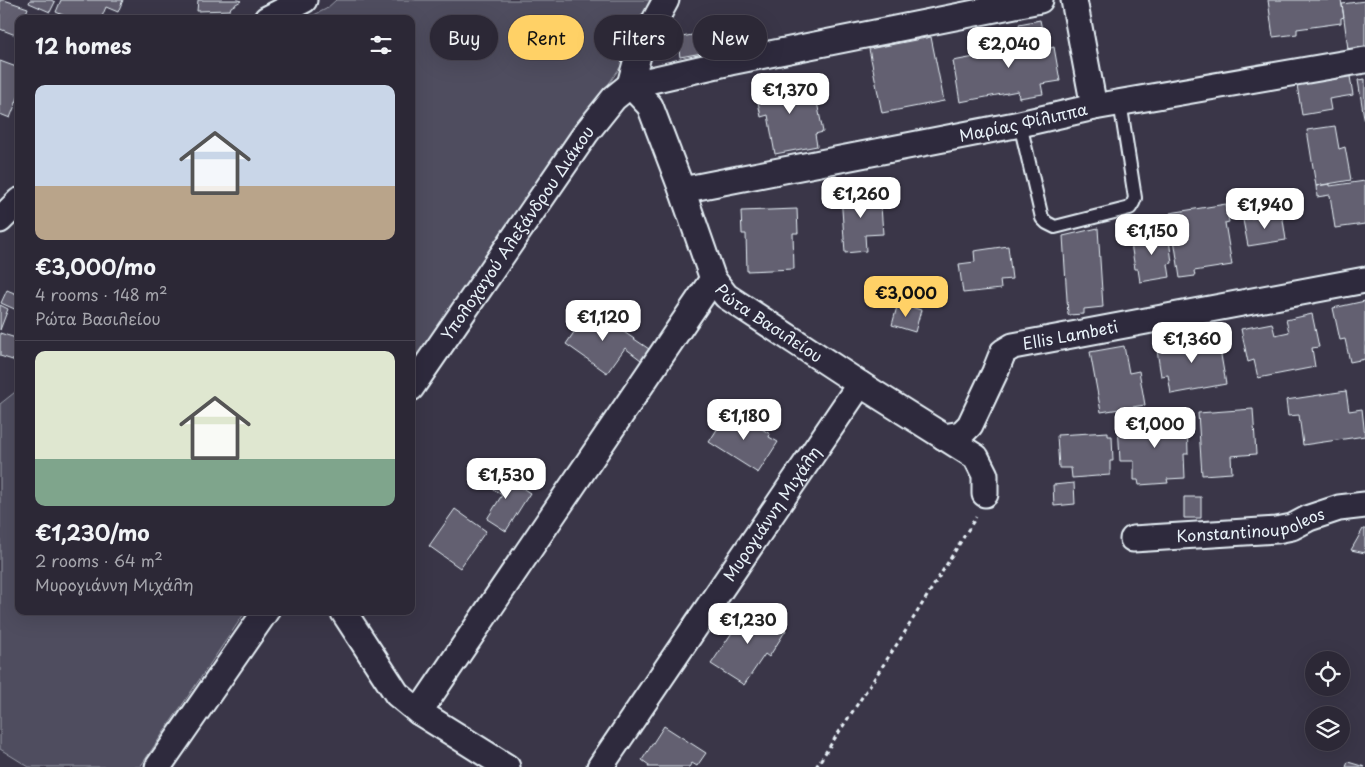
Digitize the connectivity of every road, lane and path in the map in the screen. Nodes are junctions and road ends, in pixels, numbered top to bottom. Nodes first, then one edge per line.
1 (304, 0) edge
2 (666, 0) edge
3 (1037, 0) edge
4 (1074, 0) edge
5 (275, 15) edge
6 (1365, 60) edge
7 (630, 85) junction
8 (1120, 102) junction
9 (1094, 107) junction
10 (1020, 124) junction
11 (682, 190) junction
12 (15, 205) edge
13 (0, 220) edge
14 (713, 280) junction
15 (1365, 280) edge
16 (415, 382) edge
17 (860, 384) junction
18 (944, 436) junction
19 (985, 494) joint
20 (1365, 505) edge
21 (1134, 539) dead end
22 (263, 615) edge
23 (346, 615) edge
24 (419, 712) junction
25 (158, 767) edge
26 (507, 767) edge
27 (600, 767) edge
28 (816, 767) edge

1 - 5 street
2 - 7 street
3 - 7 street
4 - 9 street
6 - 8 street, Μαρίας Φίλιππα
7 - 11 street, Ρώτα Βασιλείου
7 - 16 street, Υπολοχαγού Αλεξάνδρου Διάκου
8 - 9 street, Μαρίας Φίλιππα
8 - 10 lane
9 - 10 street, Μαρίας Φίλιππα
10 - 11 street, Μαρίας Φίλιππα
11 - 14 street, Ρώτα Βασιλείου
12 - 13 street
14 - 17 street, Ρώτα Βασιλείου
14 - 24 street
15 - 18 street, Ellis Lambeti
17 - 18 street, Ρώτα Βασιλείου
17 - 27 street, Μυρογιάννη Μιχάλη
18 - 19 street, Ρώτα Βασιλείου
19 - 28 path
20 - 21 street, Konstantinoupoleos
22 - 25 street
23 - 24 street
24 - 26 street

